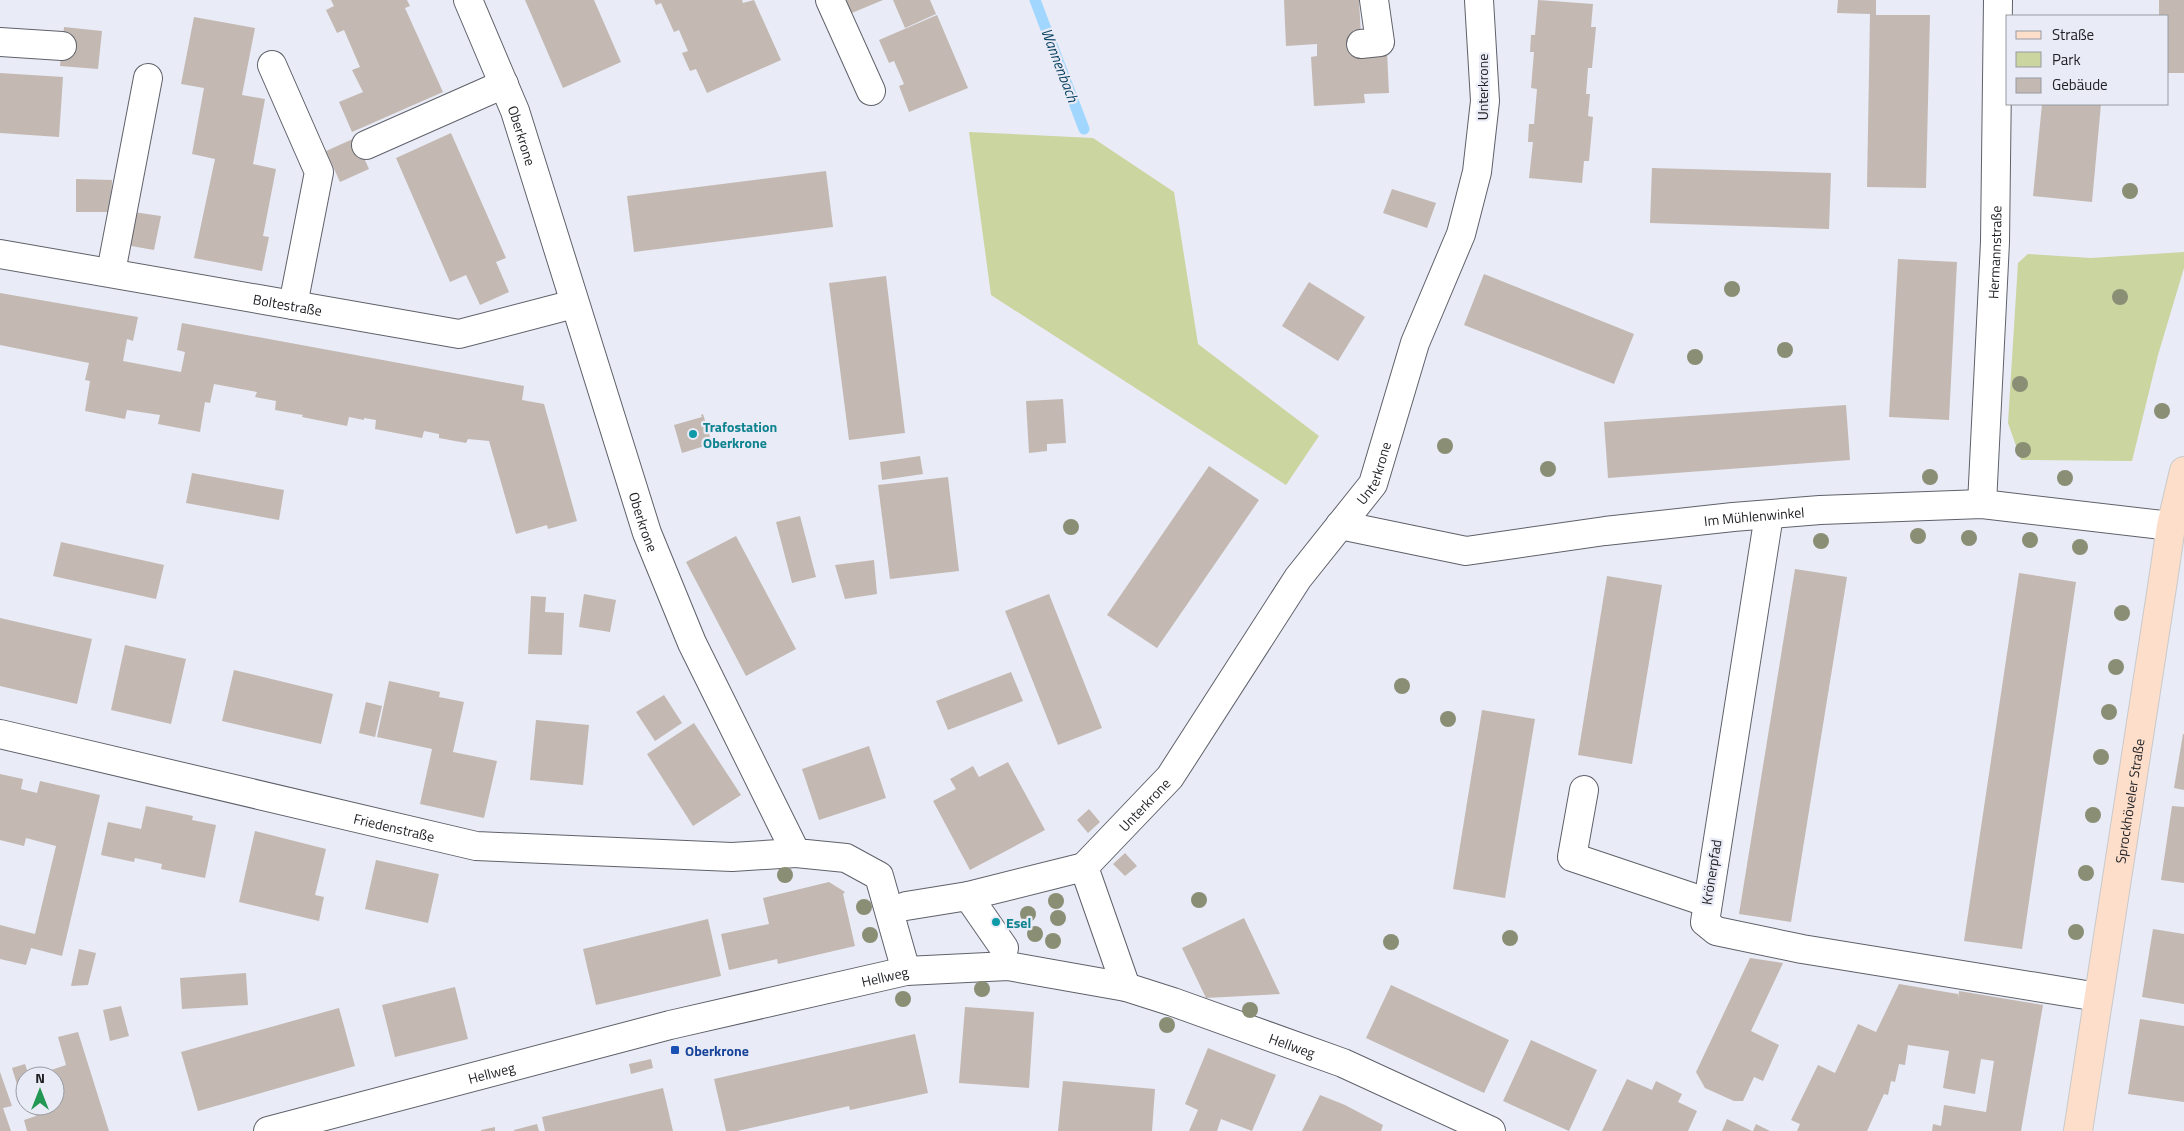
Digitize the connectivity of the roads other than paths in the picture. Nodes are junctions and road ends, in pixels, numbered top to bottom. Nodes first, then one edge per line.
1 (468, 0) edge
2 (830, 0) edge
3 (1374, 0) edge
4 (1479, 0) edge
5 (1998, 0) edge
6 (0, 42) edge
7 (1361, 44) dead end
8 (62, 46) dead end
9 (272, 65) dead end
10 (148, 78) dead end
11 (504, 84) junction
12 (871, 91) dead end
13 (366, 145) dead end
14 (0, 254) edge
15 (111, 272) junction
16 (293, 304) junction
17 (574, 304) junction
18 (2184, 471) edge
19 (1982, 504) junction
20 (1769, 514) junction
21 (1340, 526) junction
22 (2172, 526) junction
23 (0, 734) edge
24 (1584, 790) dead end
25 (796, 853) junction
26 (1084, 868) junction
27 (968, 896) junction
28 (1706, 902) junction
29 (906, 906) dead end
30 (1004, 948) dead end
31 (906, 971) junction
32 (1126, 987) junction
33 (2098, 997) junction
34 (268, 1131) edge
35 (1492, 1131) edge
36 (2078, 1131) edge

1 - 11 street, Oberkrone
2 - 12 street
3 - 7 street
4 - 21 street, Unterkrone
5 - 19 street, Hermannstraße
6 - 8 street
9 - 16 street
10 - 15 street
11 - 13 street
11 - 17 street, Oberkrone
14 - 15 street, Boltestraße
15 - 16 street, Boltestraße
16 - 17 street, Boltestraße
17 - 25 street, Oberkrone
18 - 22 main road, Sprockhöveler Straße
19 - 20 street, Im Mühlenwinkel
19 - 22 street, Im Mühlenwinkel
20 - 21 street, Im Mühlenwinkel
20 - 28 street, Krönerpfad
21 - 26 street, Unterkrone
22 - 33 main road, Sprockhöveler Straße
23 - 25 street, Friedenstraße
24 - 28 street
25 - 31 street
26 - 27 street
26 - 32 street
27 - 29 street
27 - 30 street
28 - 33 street, Krönerpfad
31 - 32 street, Hellweg
31 - 34 street, Hellweg
32 - 35 street, Hellweg
33 - 36 main road, Sprockhöveler Straße

